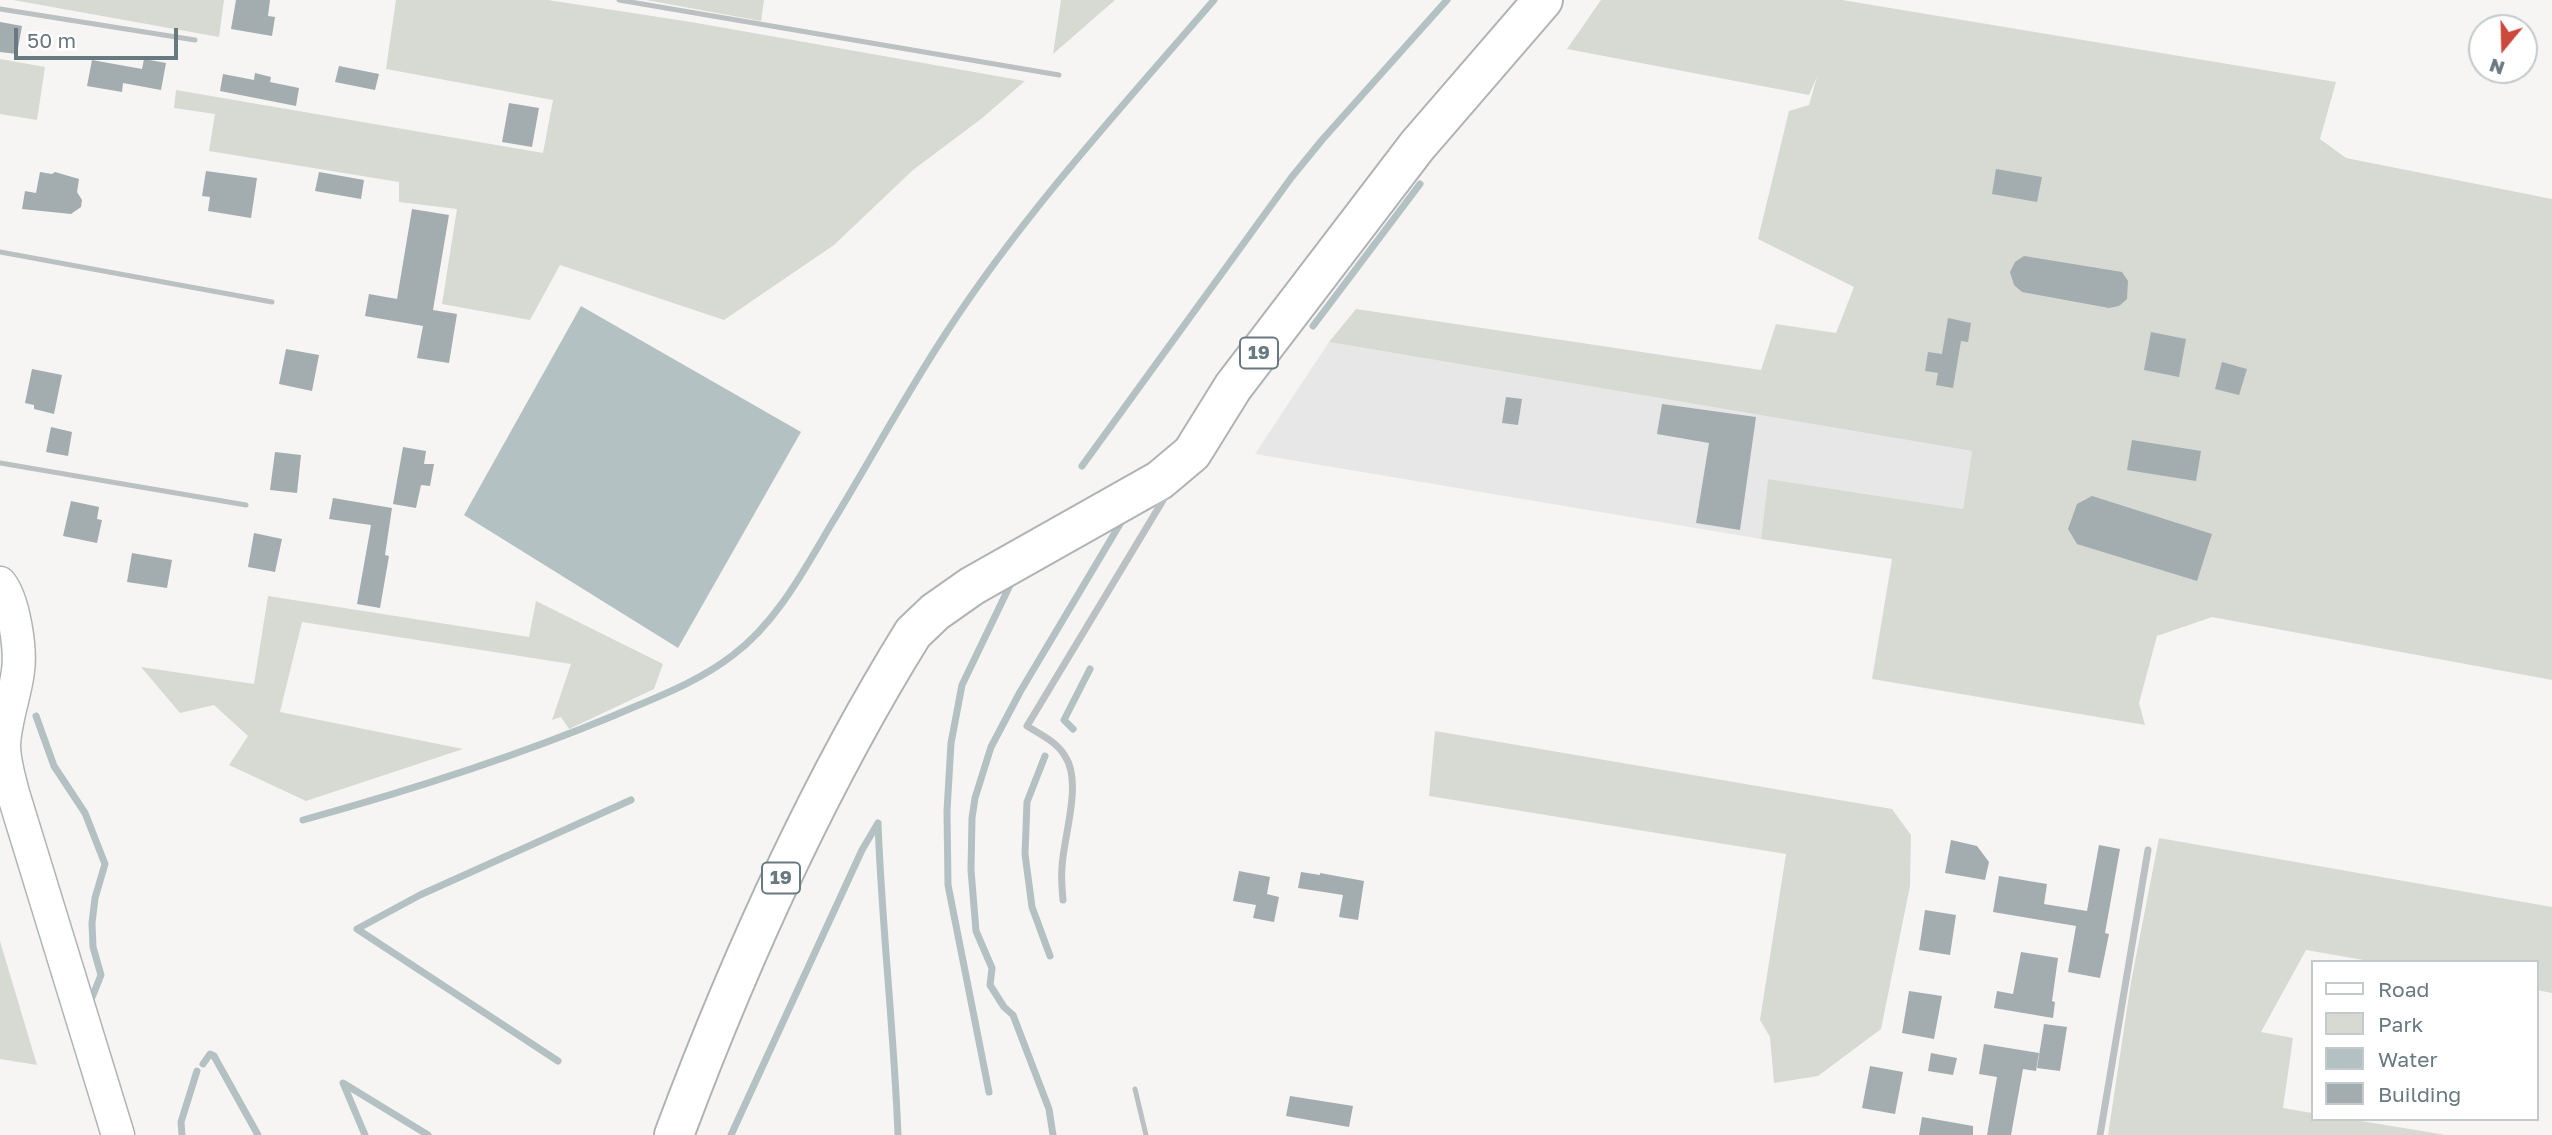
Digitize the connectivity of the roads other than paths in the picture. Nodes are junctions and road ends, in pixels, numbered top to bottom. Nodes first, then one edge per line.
1 (619, 0) edge
2 (1543, 0) edge
3 (0, 9) edge
4 (195, 40) dead end
5 (1059, 75) dead end
6 (0, 253) edge
7 (272, 302) dead end
8 (0, 463) edge
9 (1170, 489) dead end
10 (246, 505) dead end
11 (0, 583) edge
12 (2148, 850) dead end
13 (1063, 900) dead end
14 (1135, 1089) dead end
15 (118, 1135) edge
16 (674, 1135) edge
17 (1146, 1135) edge
18 (2099, 1135) edge

1 - 5 lane
2 - 16 highway, 19
3 - 4 lane
6 - 7 lane
8 - 10 lane
9 - 13 street
11 - 15 main road
12 - 18 street
14 - 17 lane

